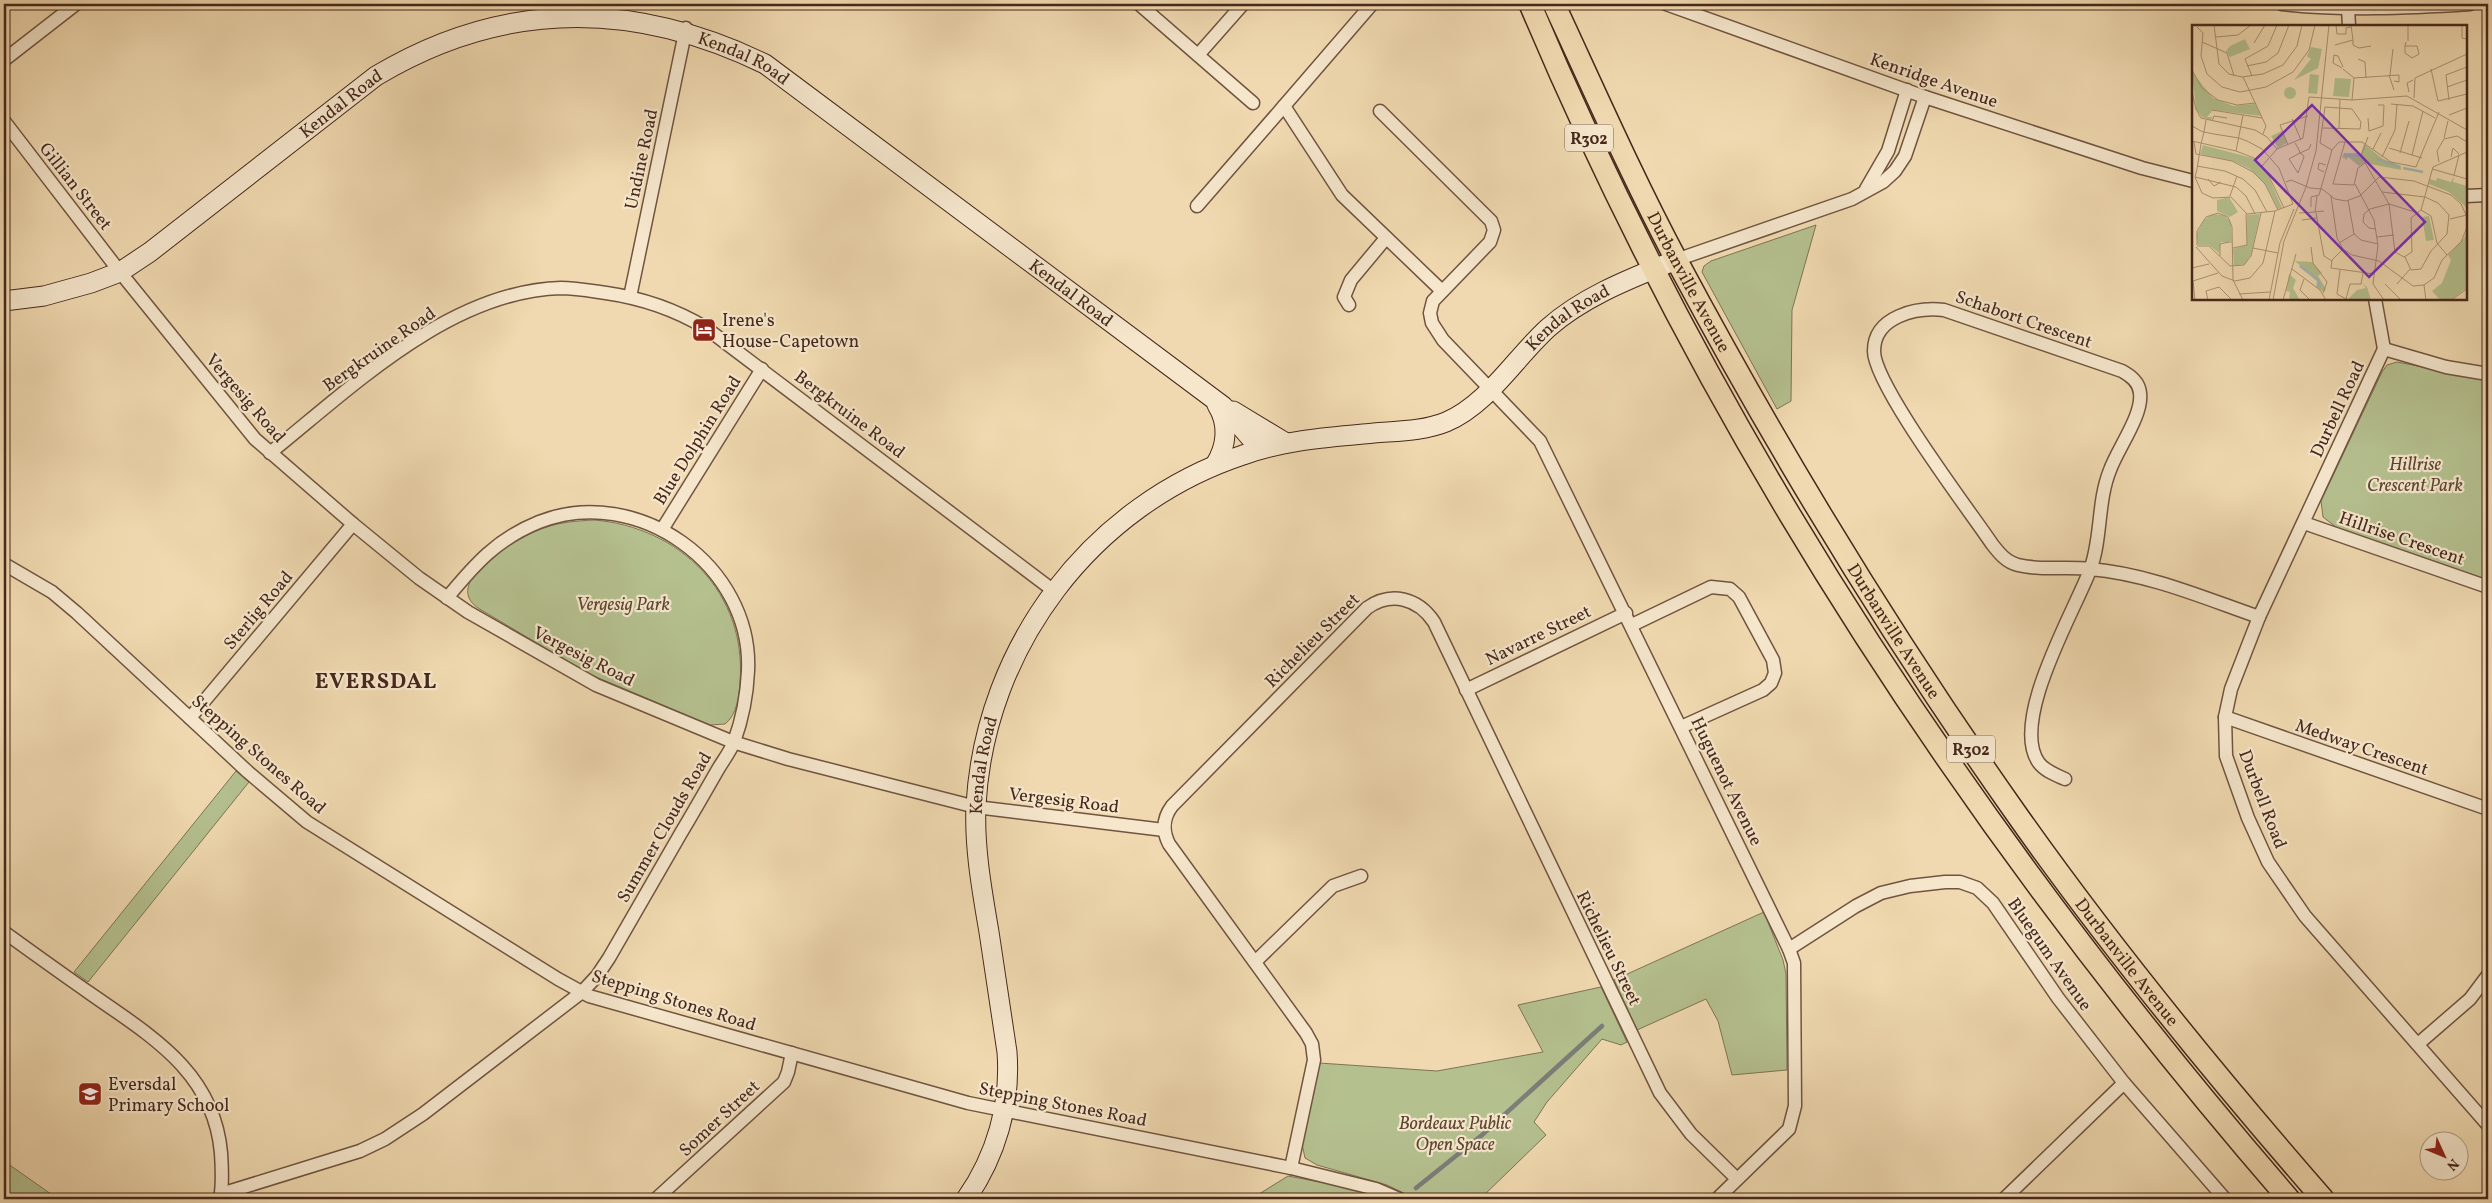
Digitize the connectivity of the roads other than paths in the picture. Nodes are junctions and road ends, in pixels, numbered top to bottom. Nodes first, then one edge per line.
1 (76, 4) edge
2 (1139, 4) edge
3 (1243, 4) edge
4 (1372, 4) edge
5 (1530, 4) edge
6 (1554, 4) edge
7 (1666, 4) edge
8 (2282, 4) edge
9 (2470, 4) edge
10 (578, 8) edge
11 (2348, 8) junction
12 (2349, 25) edge
13 (686, 28) junction
14 (1198, 55) junction
15 (4, 60) edge
16 (1907, 90) junction
17 (1925, 97) junction
18 (1253, 103) dead end
19 (1284, 106) junction
20 (1380, 111) dead end
21 (4, 121) edge
22 (2192, 181) edge
23 (1865, 191) junction
24 (2488, 194) edge
25 (2467, 196) edge
26 (1197, 206) dead end
27 (1386, 238) junction
28 (1676, 260) junction
29 (1652, 269) junction
30 (120, 272) junction
31 (1442, 291) junction
32 (630, 297) junction
33 (2375, 300) edge
34 (4, 301) edge
35 (1348, 305) dead end
36 (2384, 349) junction
37 (762, 370) junction
38 (2488, 374) edge
39 (1489, 389) junction
40 (1219, 403) junction
41 (1286, 443) junction
42 (1260, 449) junction
43 (270, 453) junction
44 (1215, 465) junction
45 (2304, 522) junction
46 (353, 524) junction
47 (662, 528) junction
48 (4, 564) edge
49 (2090, 569) junction
50 (2488, 587) edge
51 (1054, 591) junction
52 (447, 598) junction
53 (1626, 613) junction
54 (2259, 617) junction
55 (1632, 625) junction
56 (1466, 690) junction
57 (2224, 717) junction
58 (190, 718) junction
59 (1681, 727) junction
60 (734, 742) junction
61 (2065, 779) dead end
62 (976, 806) junction
63 (2488, 809) edge
64 (1164, 830) junction
65 (1361, 876) dead end
66 (4, 932) edge
67 (1789, 948) junction
68 (1255, 962) junction
69 (2488, 975) edge
70 (582, 992) junction
71 (2418, 1044) junction
72 (792, 1053) junction
73 (2124, 1083) junction
74 (1004, 1110) junction
75 (2488, 1125) edge
76 (1291, 1168) junction
77 (1737, 1180) junction
78 (221, 1197) edge
79 (656, 1199) edge
80 (966, 1199) edge
81 (1398, 1199) edge
82 (1717, 1199) edge
83 (2004, 1199) edge
84 (2225, 1199) edge
85 (2289, 1199) edge
86 (2323, 1199) edge

1 - 15 street
2 - 14 street
3 - 14 street
4 - 19 street
5 - 29 main road, Durbanville Avenue / R302
6 - 28 main road, Durbanville Avenue / R302
7 - 16 street, Kenridge Avenue
8 - 11 street
9 - 11 street
10 - 13 street, Kendal Road
10 - 30 street, Kendal Road
11 - 12 street
13 - 32 street, Undine Road
13 - 40 street, Kendal Road
14 - 18 street
16 - 17 street, Kenridge Avenue
16 - 23 street
17 - 22 street, Kenridge Avenue
17 - 23 street, Kendal Road
19 - 26 street
19 - 27 street
20 - 31 street, Huguenot Avenue
21 - 30 street, Gillian Street
23 - 28 street, Kendal Road
24 - 25 street
27 - 31 street
27 - 35 street
28 - 29 street, Kendal Road
28 - 86 main road, Durbanville Avenue / R302
29 - 39 street, Kendal Road
29 - 85 main road, Durbanville Avenue / R302
30 - 34 street, Kendal Road
30 - 43 street, Vergesig Road
31 - 39 street, Huguenot Avenue
32 - 37 street, Bergkruine Road
32 - 43 street, Bergkruine Road
33 - 36 street
36 - 38 street
36 - 45 street, Durbell Road
37 - 47 street, Blue Dolphin Road
37 - 51 street, Bergkruine Road
39 - 41 street, Kendal Road
39 - 53 street, Huguenot Avenue
40 - 41 street, Kendal Road
40 - 42 street, Kendal Road
40 - 44 street
41 - 42 street, Kendal Road
42 - 44 street, Kendal Road
43 - 46 street, Vergesig Road
44 - 51 street, Kendal Road
45 - 50 street, Hillrise Crescent
45 - 54 street, Durbell Road
46 - 52 street, Vergesig Road
46 - 58 street, Sterlig Road
47 - 52 street, Summer Clouds Road
47 - 60 street, Summer Clouds Road
48 - 58 street, Stepping Stones Road
49 - 49 street, Schabort Crescent
49 - 54 street, Schabort Crescent
49 - 61 street, Schabort Crescent
51 - 62 street, Kendal Road
52 - 60 street, Vergesig Road
53 - 55 street, Huguenot Avenue
53 - 56 street, Navarre Street
54 - 57 street, Durbell Road
55 - 59 street, Huguenot Avenue
55 - 59 street
56 - 64 street, Richelieu Street
56 - 77 street, Richelieu Street
57 - 63 street, Medway Crescent
57 - 71 street, Durbell Road
58 - 70 street, Stepping Stones Road
59 - 67 street, Huguenot Avenue
60 - 62 street, Vergesig Road
60 - 70 street, Summer Clouds Road
62 - 64 street, Vergesig Road
62 - 74 street, Kendal Road
64 - 68 street
65 - 68 street
66 - 78 street
67 - 73 street, Bluegum Avenue
67 - 77 street, Huguenot Avenue
68 - 76 street
69 - 71 street
70 - 72 street, Stepping Stones Road
70 - 78 street, Summer Clouds Road
71 - 75 street, Durbell Road
72 - 74 street, Stepping Stones Road
72 - 79 street, Somer Street
73 - 83 street
73 - 84 street, Bluegum Avenue
74 - 76 street, Stepping Stones Road
74 - 80 street, Kendal Road
76 - 81 street, Stepping Stones Road
77 - 82 street, Huguenot Avenue

